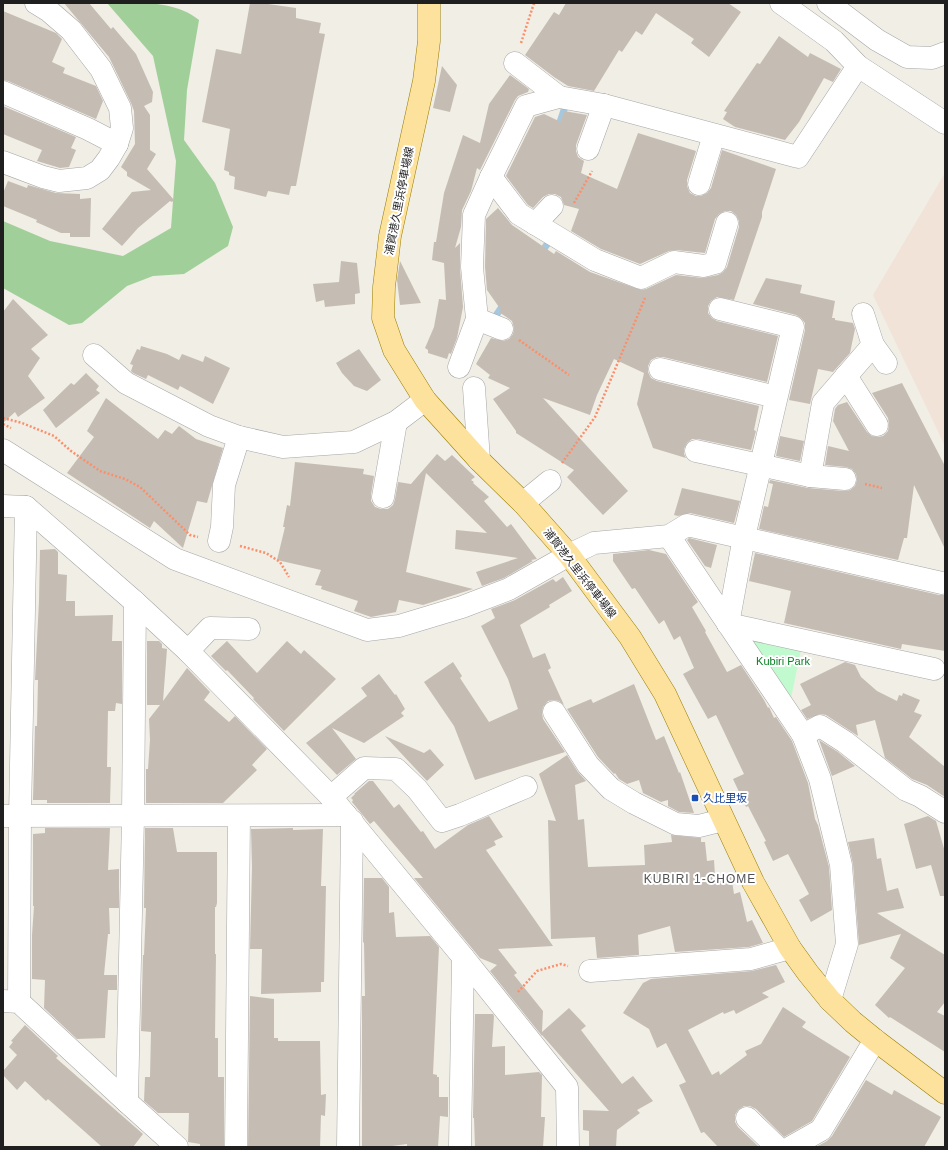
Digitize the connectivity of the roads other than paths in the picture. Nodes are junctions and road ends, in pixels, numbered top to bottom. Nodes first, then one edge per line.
1 (36, 3) edge
2 (429, 3) edge
3 (781, 3) edge
4 (828, 3) edge
5 (945, 53) edge
6 (515, 63) road end
7 (858, 66) junction
8 (3, 92) edge
9 (559, 97) junction
10 (604, 106) junction
11 (945, 123) edge
12 (714, 135) junction
13 (117, 144) junction
14 (588, 149) road end
15 (3, 162) edge
16 (491, 176) junction
17 (699, 184) dead end
18 (727, 224) dead end
19 (720, 309) dead end
20 (863, 314) dead end
21 (477, 319) junction
22 (502, 329) road end
23 (874, 345) junction
24 (94, 355) dead end
25 (886, 363) dead end
26 (459, 367) dead end
27 (660, 369) dead end
28 (846, 376) junction
29 (474, 388) dead end
30 (425, 400) junction
31 (773, 406) junction
32 (396, 422) junction
33 (877, 425) dead end
34 (239, 437) junction
35 (3, 450) edge
36 (696, 451) dead end
37 (479, 460) junction
38 (760, 465) junction
39 (810, 476) junction
40 (845, 479) dead end
41 (550, 481) road end
42 (383, 497) dead end
43 (522, 503) junction
44 (3, 506) edge
45 (26, 507) junction
46 (669, 536) junction
47 (744, 537) junction
48 (219, 541) road end
49 (568, 555) junction
50 (942, 583) dead end
51 (135, 602) junction
52 (728, 624) junction
53 (249, 629) dead end
54 (188, 651) junction
55 (934, 669) dead end
56 (554, 712) dead end
57 (803, 735) junction
58 (526, 787) dead end
59 (331, 796) junction
60 (945, 812) edge
61 (12, 816) edge
62 (133, 816) junction
63 (239, 816) junction
64 (349, 818) junction
65 (723, 820) junction
66 (790, 948) junction
67 (463, 957) junction
68 (590, 971) road end
69 (830, 1000) junction
70 (11, 1001) edge
71 (875, 1040) junction
72 (945, 1093) edge
73 (127, 1102) junction
74 (747, 1118) dead end
75 (176, 1147) edge
76 (236, 1147) edge
77 (348, 1147) edge
78 (460, 1147) edge
79 (568, 1147) edge
80 (777, 1147) edge
81 (791, 1147) edge

1 - 13 street
2 - 30 main road, 浦賀港久里浜停車場線
3 - 7 street
4 - 5 street
6 - 9 street
7 - 11 street
7 - 12 street
8 - 13 street
9 - 10 street
9 - 16 street
10 - 12 street
10 - 14 street
12 - 17 street
13 - 15 street
16 - 18 street
16 - 21 street
19 - 31 street
20 - 23 street
21 - 22 street
21 - 26 street
23 - 25 street
23 - 28 street
24 - 34 street
27 - 31 street
28 - 33 street
28 - 39 street
29 - 37 street
30 - 32 street
30 - 37 main road, 浦賀港久里浜停車場線
31 - 38 street
32 - 34 street
32 - 42 street
34 - 48 street
35 - 49 street
36 - 38 street
37 - 43 main road, 浦賀港久里浜停車場線
38 - 39 street
38 - 47 street
39 - 40 street
41 - 43 street
43 - 49 main road, 浦賀港久里浜停車場線
44 - 45 street
45 - 51 street
45 - 61 street
46 - 47 street
46 - 49 street
46 - 52 street
47 - 50 street
47 - 52 street
49 - 65 main road, 浦賀港久里浜停車場線
51 - 54 street
51 - 62 street
52 - 55 street
52 - 57 street
53 - 54 street
54 - 59 street
56 - 65 street
57 - 60 street
57 - 69 street
58 - 59 street
59 - 64 street
61 - 62 street
61 - 70 street
62 - 63 street
62 - 73 street
63 - 64 street
63 - 76 street
64 - 67 street
64 - 77 street
65 - 66 main road, 浦賀港久里浜停車場線
66 - 68 street
66 - 69 main road, 浦賀港久里浜停車場線
67 - 78 street
67 - 79 street
69 - 71 main road, 浦賀港久里浜停車場線
70 - 73 street
71 - 72 main road, 浦賀港久里浜停車場線
71 - 81 street
73 - 75 street
74 - 80 street

